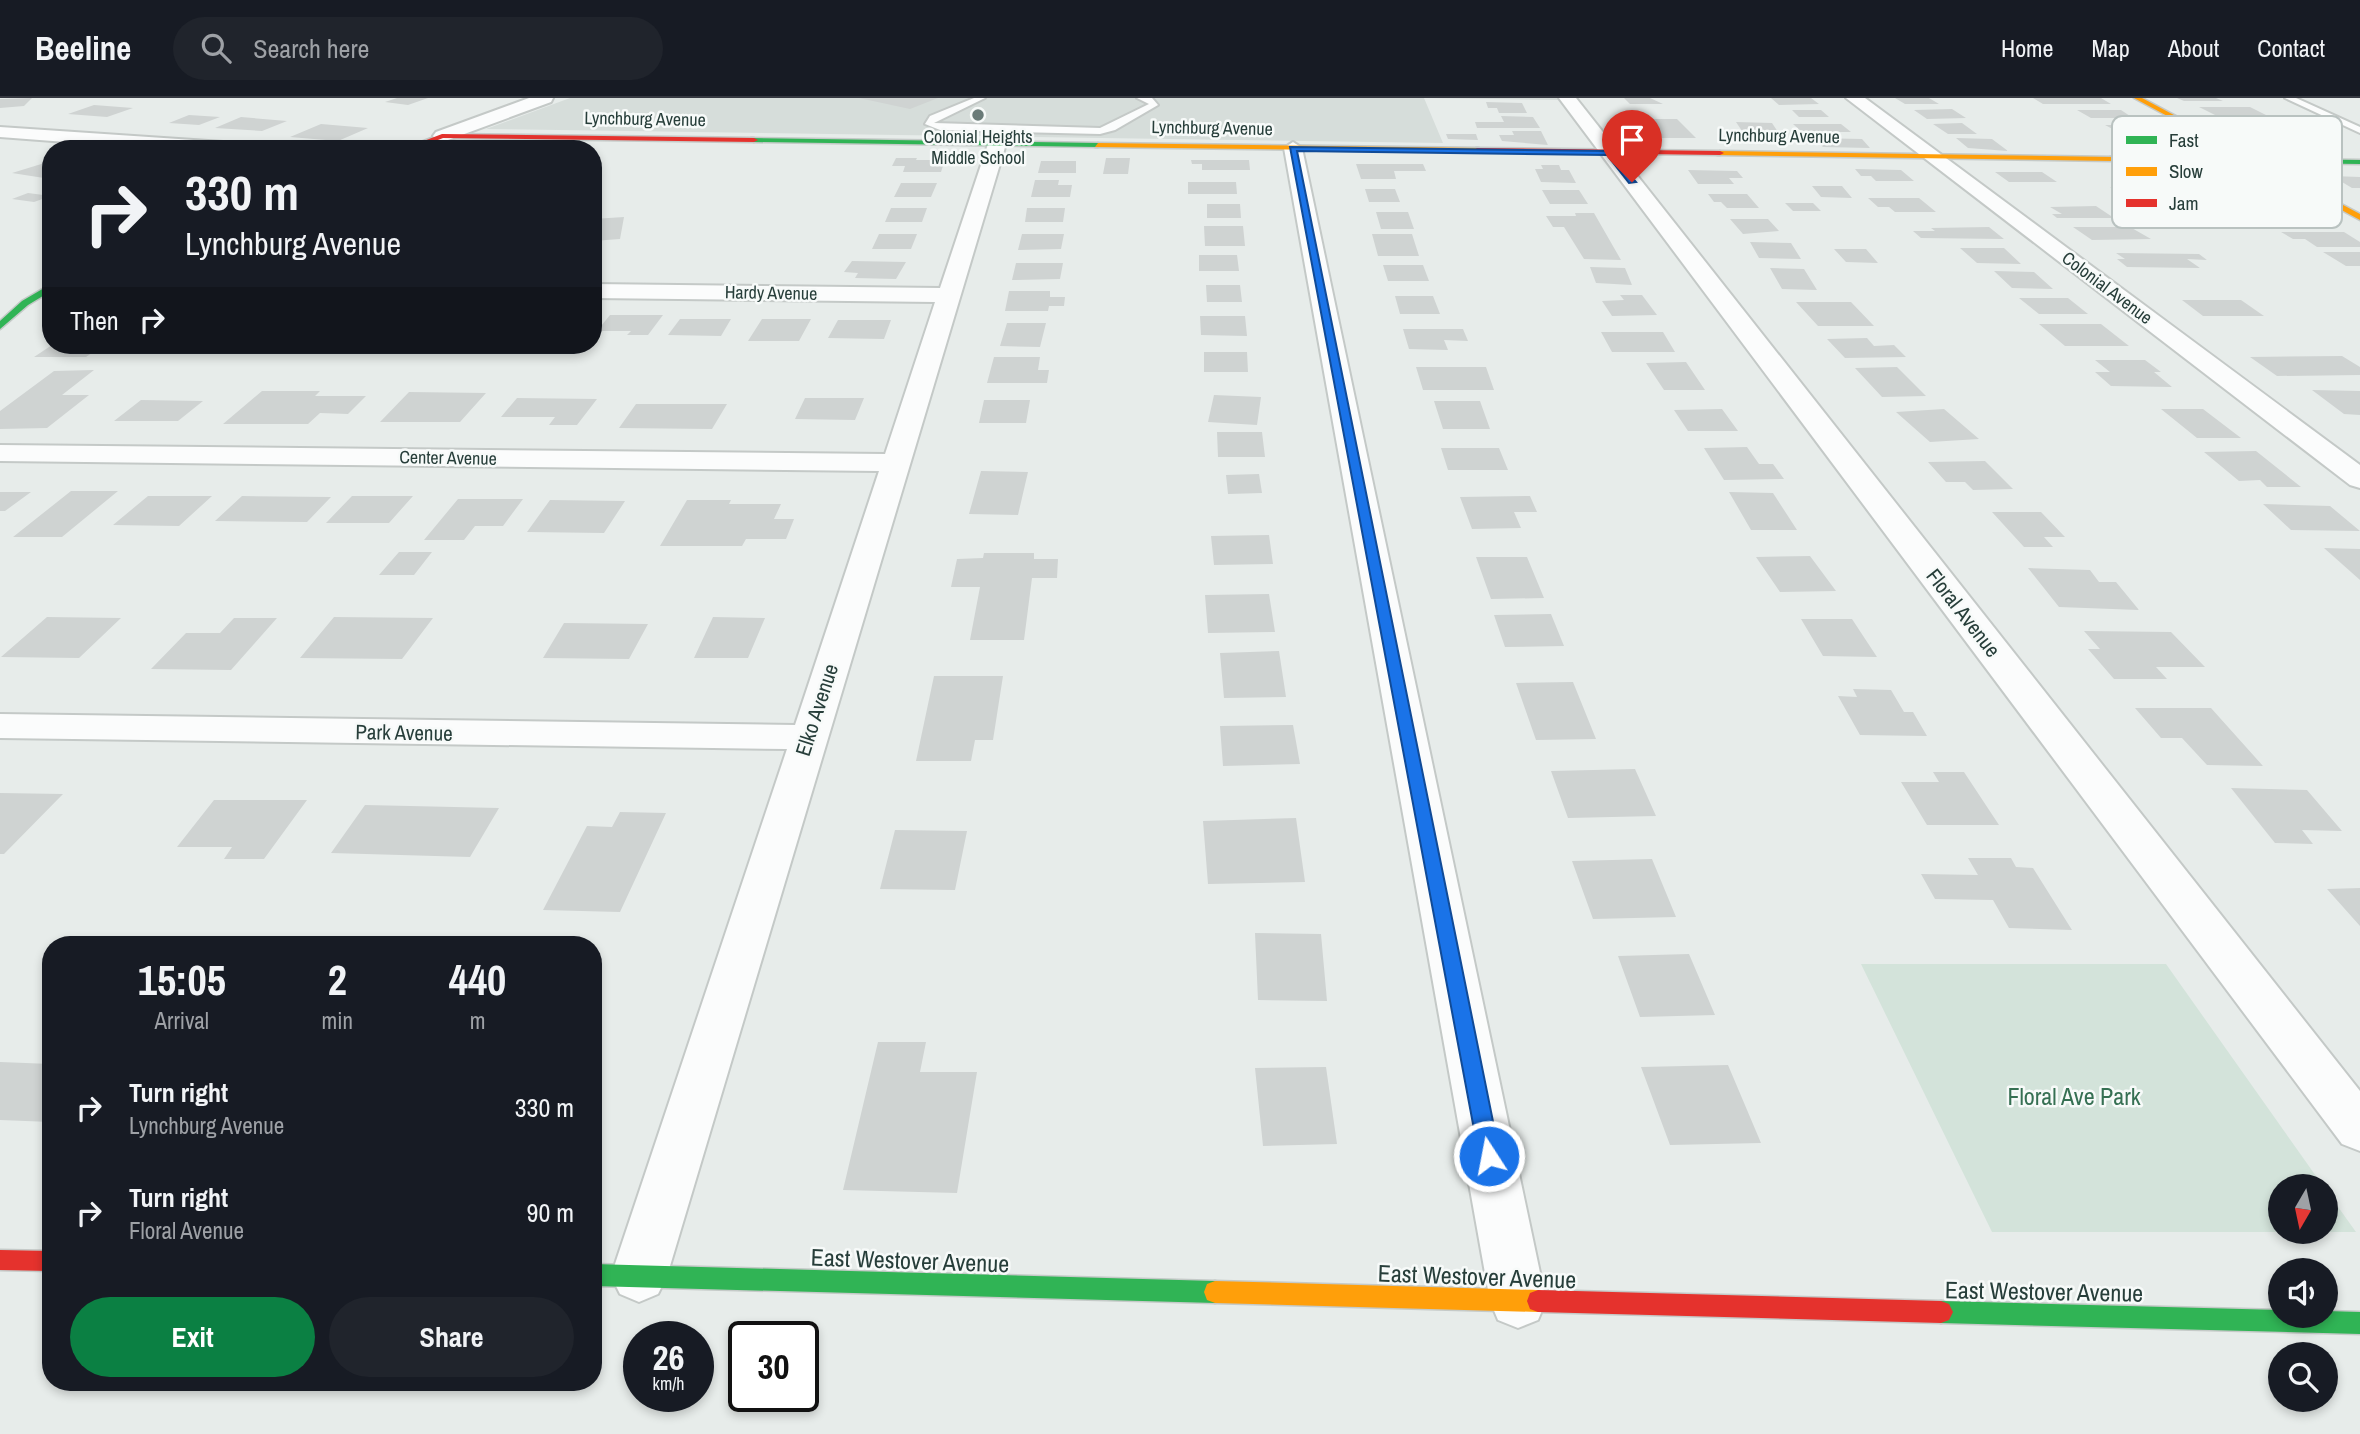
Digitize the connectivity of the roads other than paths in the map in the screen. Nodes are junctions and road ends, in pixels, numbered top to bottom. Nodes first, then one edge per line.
1 (545, 98) edge
2 (981, 98) edge
3 (1141, 98) edge
4 (1566, 98) edge
5 (1854, 98) edge
6 (2137, 98) edge
7 (2289, 98) edge
8 (2171, 116) edge
9 (2329, 116) edge
10 (2342, 122) edge
11 (2360, 130) edge
12 (0, 132) edge
13 (50, 135) junction
14 (442, 136) junction
15 (1001, 136) junction
16 (117, 140) edge
17 (431, 140) edge
18 (1293, 148) junction
19 (0, 152) edge
20 (1609, 153) junction
21 (1935, 158) junction
22 (2112, 160) edge
23 (2342, 162) edge
24 (2360, 162) edge
25 (2342, 207) edge
26 (2360, 217) edge
27 (602, 291) edge
28 (42, 293) edge
29 (950, 295) junction
30 (0, 326) edge
31 (0, 453) edge
32 (896, 463) junction
33 (2360, 480) edge
34 (0, 726) edge
35 (809, 737) junction
36 (2360, 1129) edge
37 (0, 1260) edge
38 (42, 1261) edge
39 (602, 1275) edge
40 (639, 1276) junction
41 (1518, 1301) junction
42 (2360, 1323) edge

1 - 14 street
2 - 15 lane
3 - 15 lane
4 - 20 street, Floral Avenue
5 - 21 street, Colonial Avenue
6 - 8 street
7 - 9 lane
10 - 11 lane
12 - 13 street
13 - 16 street
13 - 19 street
14 - 15 street, Lynchburg Avenue
14 - 17 street
15 - 18 street, Lynchburg Avenue
15 - 29 street, Elko Avenue
18 - 20 street, Lynchburg Avenue
18 - 41 street
20 - 21 street, Lynchburg Avenue
20 - 36 street, Floral Avenue
21 - 22 street, Lynchburg Avenue
21 - 33 street, Colonial Avenue
23 - 24 street, Lynchburg Avenue
25 - 26 street
27 - 29 street, Hardy Avenue
28 - 30 street
29 - 32 street, Elko Avenue
31 - 32 street, Center Avenue
32 - 35 street, Elko Avenue
34 - 35 street, Park Avenue
35 - 40 street, Elko Avenue
37 - 38 street
39 - 40 street, East Westover Avenue
40 - 41 street, East Westover Avenue
41 - 42 street, East Westover Avenue

